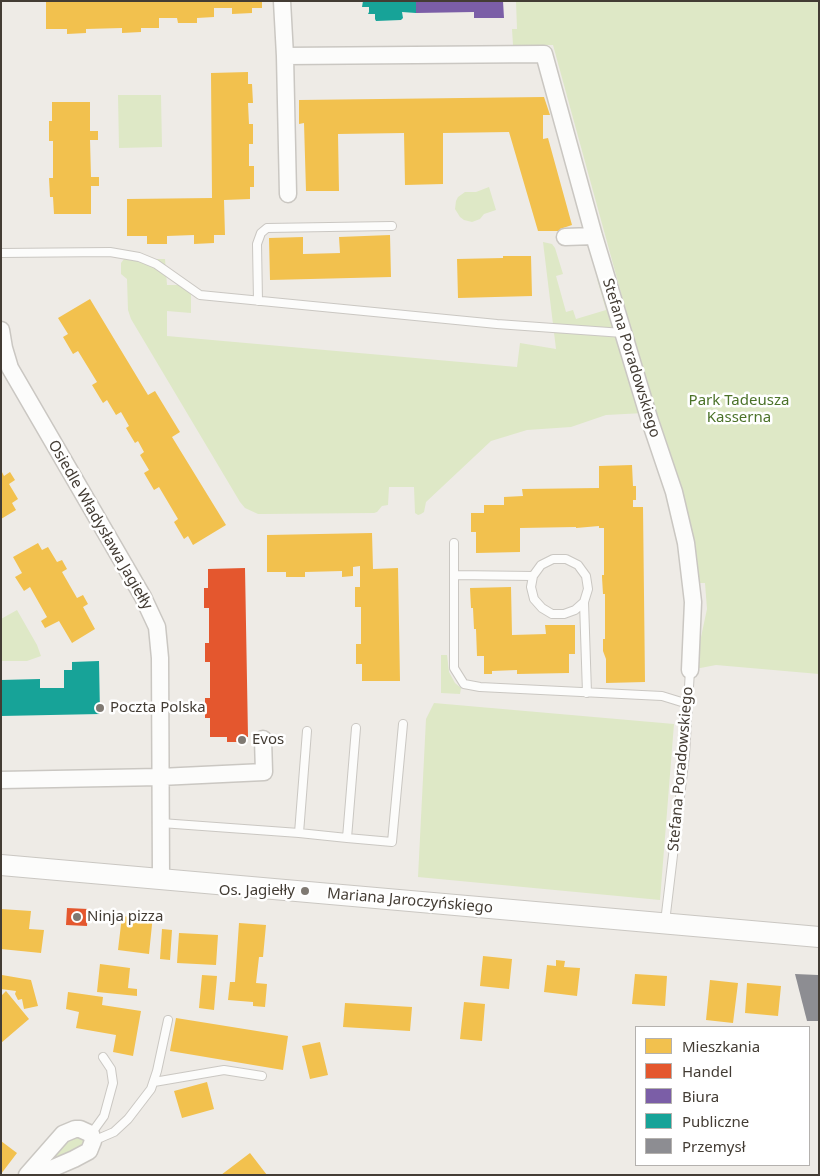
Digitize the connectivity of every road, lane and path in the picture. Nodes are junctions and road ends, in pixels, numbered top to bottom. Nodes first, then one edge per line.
1 (282, 1) edge
2 (285, 56) junction
3 (288, 194) dead end
4 (392, 226) dead end
5 (594, 236) junction
6 (564, 237) dead end
7 (1, 253) edge
8 (258, 301) junction
9 (1, 330) edge
10 (623, 333) junction
11 (454, 543) dead end
12 (454, 575) junction
13 (533, 576) junction
14 (584, 602) junction
15 (690, 670) joint
16 (587, 693) junction
17 (688, 704) junction
18 (403, 724) dead end
19 (356, 728) dead end
20 (306, 731) dead end
21 (263, 739) dead end
22 (160, 777) junction
23 (1, 780) edge
24 (161, 823) junction
25 (299, 833) junction
26 (347, 838) junction
27 (1, 865) edge
28 (161, 880) junction
29 (665, 924) junction
30 (819, 937) edge
31 (168, 1020) dead end
32 (103, 1057) dead end
33 (262, 1076) dead end
34 (154, 1082) junction
35 (92, 1138) junction
36 (27, 1175) edge
37 (37, 1175) edge

1 - 2 street
2 - 3 street
2 - 5 street, Stefana Poradowskiego
4 - 8 lane
5 - 6 street
5 - 10 street, Stefana Poradowskiego
7 - 8 lane
8 - 10 lane
9 - 22 street, Osiedle Władysława Jagiełły
10 - 15 street, Stefana Poradowskiego
11 - 12 lane
12 - 13 lane
12 - 16 lane
13 - 14 lane
13 - 14 lane
14 - 16 lane
15 - 17 lane, Stefana Poradowskiego
16 - 17 lane
17 - 29 lane, Stefana Poradowskiego
18 - 26 lane
19 - 26 lane
20 - 25 lane
21 - 22 street
22 - 23 street
22 - 24 street, Osiedle Władysława Jagiełły
24 - 25 lane
24 - 28 street, Osiedle Władysława Jagiełły
25 - 26 lane
27 - 28 street, Mariana Jaroczyńskiego
28 - 29 street, Mariana Jaroczyńskiego
29 - 30 street, Mariana Jaroczyńskiego
31 - 34 lane
32 - 35 lane
33 - 34 lane
34 - 35 lane
35 - 36 street
35 - 37 street

